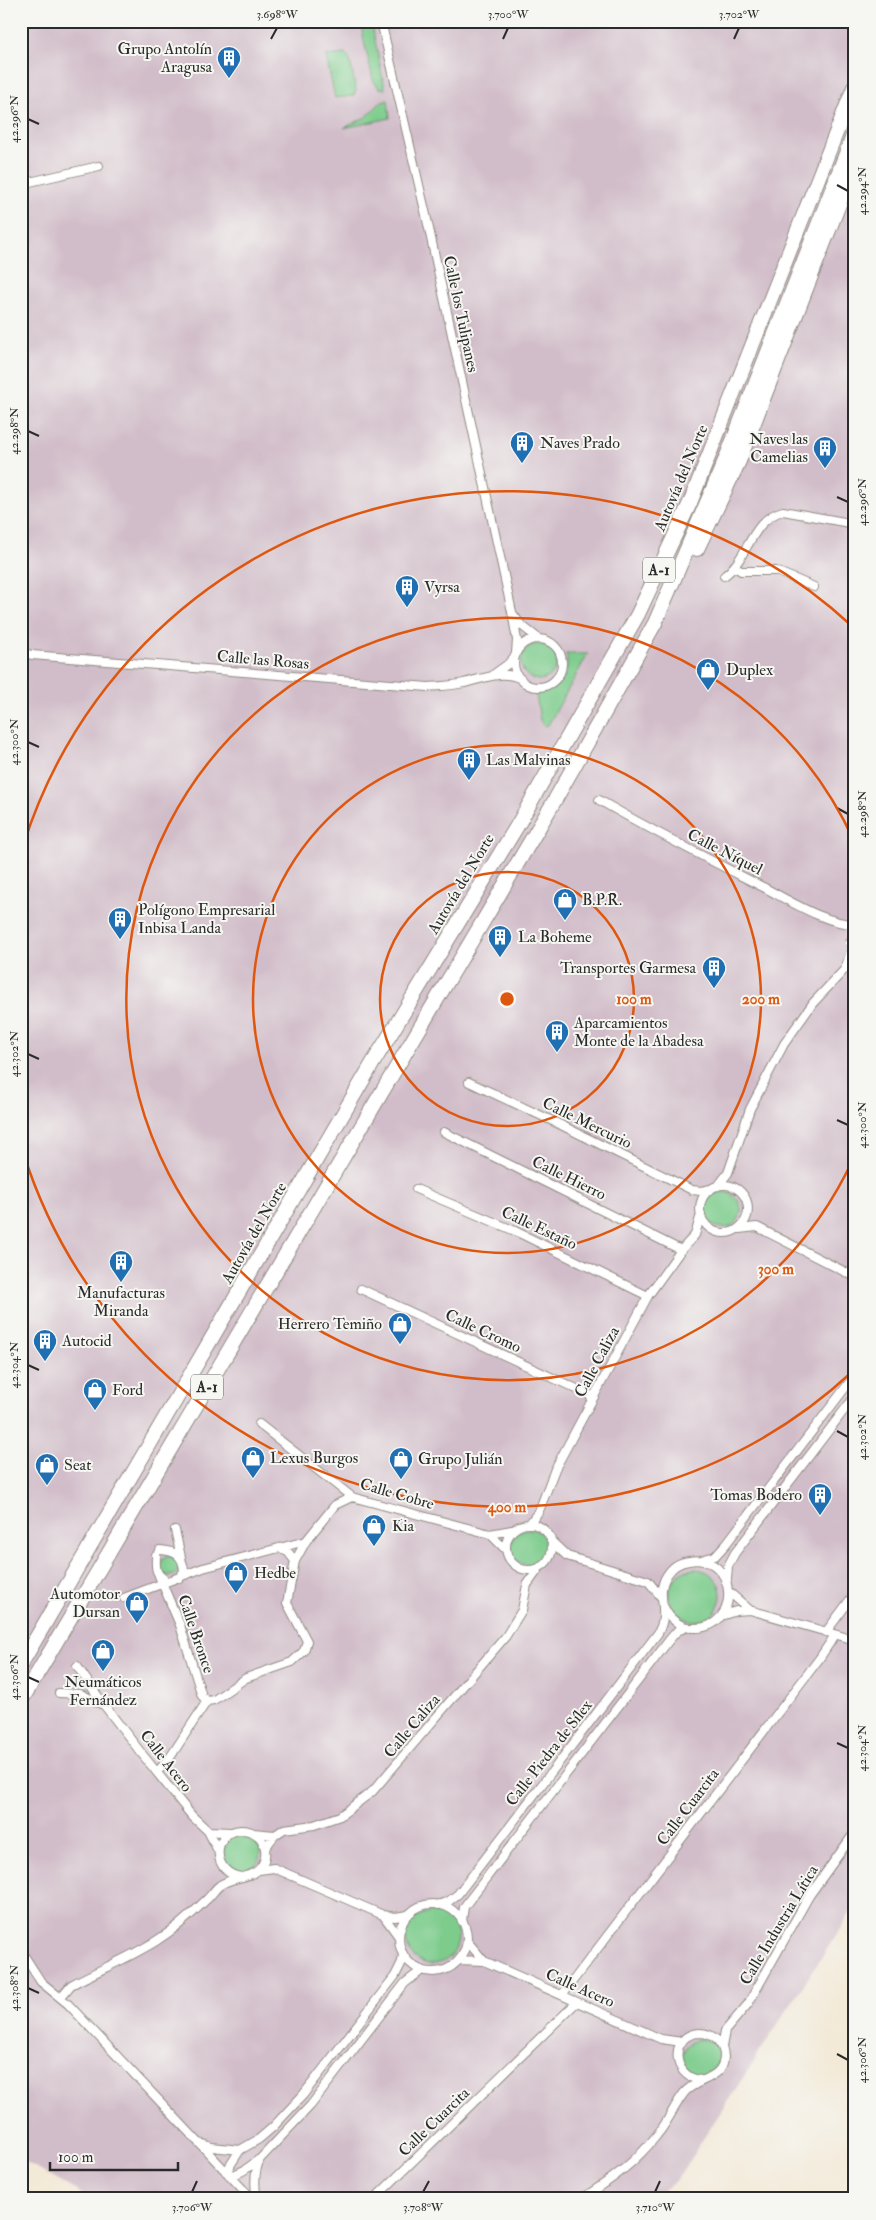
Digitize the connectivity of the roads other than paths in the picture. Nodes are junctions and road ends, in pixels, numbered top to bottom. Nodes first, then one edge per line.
1 (381, 21) edge
2 (855, 85) edge
3 (855, 131) edge
4 (855, 163) edge
5 (99, 166) dead end
6 (21, 184) edge
7 (855, 524) edge
8 (734, 567) junction
9 (724, 576) dead end
10 (814, 586) dead end
11 (512, 612) junction
12 (654, 623) junction
13 (539, 639) junction
14 (21, 652) edge
15 (516, 654) junction
16 (32, 655) junction
17 (21, 659) edge
18 (490, 676) junction
19 (521, 679) junction
20 (599, 800) dead end
21 (840, 924) junction
22 (855, 924) edge
23 (855, 931) edge
24 (852, 952) edge
25 (855, 968) edge
26 (845, 969) junction
27 (469, 1082) dead end
28 (444, 1132) dead end
29 (728, 1173) junction
30 (714, 1187) junction
31 (416, 1189) dead end
32 (692, 1190) junction
33 (740, 1191) junction
34 (748, 1211) junction
35 (700, 1212) junction
36 (757, 1227) junction
37 (738, 1229) junction
38 (717, 1232) junction
39 (696, 1235) junction
40 (681, 1250) junction
41 (855, 1278) edge
42 (361, 1289) dead end
43 (648, 1296) junction
44 (855, 1375) edge
45 (594, 1396) junction
46 (855, 1396) edge
47 (259, 1424) dead end
48 (352, 1497) junction
49 (539, 1511) junction
50 (530, 1523) junction
51 (544, 1529) junction
52 (175, 1530) dead end
53 (512, 1530) junction
54 (490, 1534) junction
55 (306, 1541) junction
56 (552, 1541) junction
57 (279, 1548) junction
58 (505, 1549) junction
59 (567, 1556) junction
60 (182, 1560) junction
61 (700, 1560) junction
62 (295, 1561) junction
63 (547, 1561) junction
64 (516, 1567) junction
65 (540, 1567) junction
66 (203, 1568) junction
67 (669, 1572) junction
68 (159, 1576) junction
69 (177, 1579) junction
70 (648, 1581) junction
71 (727, 1582) junction
72 (163, 1585) junction
73 (527, 1585) junction
74 (729, 1592) junction
75 (855, 1593) edge
76 (661, 1597) junction
77 (124, 1598) dead end
78 (664, 1606) junction
79 (750, 1610) junction
80 (721, 1616) junction
81 (687, 1627) junction
82 (826, 1632) junction
83 (835, 1635) junction
84 (855, 1640) edge
85 (21, 1664) edge
86 (77, 1666) dead end
87 (58, 1693) dead end
88 (21, 1701) edge
89 (207, 1701) junction
90 (104, 1706) junction
91 (157, 1772) junction
92 (208, 1832) junction
93 (232, 1832) junction
94 (855, 1832) edge
95 (253, 1833) junction
96 (275, 1835) junction
97 (265, 1849) junction
98 (218, 1851) junction
99 (223, 1867) junction
100 (274, 1868) junction
101 (259, 1870) junction
102 (242, 1877) junction
103 (220, 1885) junction
104 (438, 1905) junction
105 (383, 1915) junction
106 (408, 1915) junction
107 (462, 1921) junction
108 (399, 1937) junction
109 (467, 1941) junction
110 (21, 1951) edge
111 (403, 1954) junction
112 (459, 1960) junction
113 (484, 1960) junction
114 (422, 1970) junction
115 (562, 1995) junction
116 (61, 1997) junction
117 (577, 2002) junction
118 (726, 2031) junction
119 (707, 2034) junction
120 (664, 2040) junction
121 (682, 2042) junction
122 (722, 2047) junction
123 (677, 2055) junction
124 (684, 2073) junction
125 (701, 2080) junction
126 (684, 2094) junction
127 (198, 2142) junction
128 (240, 2150) junction
129 (260, 2159) junction
130 (228, 2173) junction
131 (252, 2199) edge
132 (257, 2199) edge
133 (374, 2199) edge
134 (582, 2199) edge

1 - 11 street, Calle los Tulipanes
2 - 85 highway, Autovía del Norte / A-1
3 - 12 highway, Autovía del Norte / A-1
4 - 12 highway
5 - 6 street
7 - 8 street
8 - 9 street
8 - 10 street
11 - 13 street, Calle los Tulipanes
11 - 15 street, Calle los Tulipanes
12 - 88 highway, Autovía del Norte / A-1
13 - 15 street
13 - 19 street
14 - 16 street, Calle las Rosas
15 - 18 street, Calle las Rosas
15 - 19 street
16 - 17 street, Calle las Rosas
16 - 18 street, Calle las Rosas
18 - 19 street, Calle las Rosas
20 - 21 street, Calle Níquel
21 - 22 street, Calle Níquel
21 - 24 street
23 - 24 street
24 - 26 street
25 - 26 street
26 - 29 street
27 - 32 street, Calle Mercurio
28 - 40 street, Calle Hierro
29 - 30 street
29 - 33 street
30 - 32 street
30 - 33 street
30 - 35 street
31 - 43 street, Calle Estaño
32 - 35 street
33 - 34 street
34 - 36 street
34 - 37 street
35 - 38 street
35 - 39 street
36 - 37 street
36 - 41 street
37 - 38 street
38 - 39 street
39 - 40 street, Calle Caliza
40 - 43 street, Calle Caliza
42 - 45 street, Calle Cromo
43 - 45 street, Calle Caliza
44 - 61 street
45 - 49 street, Calle Caliza
46 - 71 street
47 - 48 street, Calle Cobre
48 - 54 street, Calle Cobre
48 - 55 street
49 - 50 street, Calle Caliza
49 - 51 street
50 - 51 street
50 - 53 street
51 - 56 street
52 - 60 street
53 - 54 street, Calle Cobre
53 - 58 street
54 - 58 street, Calle Cobre
55 - 57 street
55 - 62 street
56 - 59 street
56 - 63 street
57 - 62 street
57 - 66 street
58 - 64 street
59 - 63 street
59 - 70 street
60 - 66 street
60 - 68 street, Calle Bronce
60 - 69 street
61 - 67 street
61 - 71 street
62 - 89 street
63 - 65 street
64 - 65 street
64 - 73 street
65 - 73 street, Calle Caliza
66 - 69 street
67 - 70 street
67 - 76 street
68 - 69 street, Calle Bronce
68 - 72 street, Calle Bronce
69 - 72 street
70 - 76 street
71 - 74 street
72 - 77 street
72 - 89 street, Calle Bronce
73 - 96 street, Calle Caliza
74 - 79 street
74 - 80 street
75 - 82 street
76 - 78 street
78 - 81 street
78 - 104 street, Calle Piedra de Sílex
79 - 80 street
79 - 82 street
80 - 81 street
81 - 107 street, Calle Piedra de Sílex
82 - 83 street
83 - 84 street
83 - 115 street, Calle Cuarcita
86 - 90 street, Calle Acero
87 - 90 street, Calle Acero
89 - 91 street
90 - 91 street, Calle Acero
91 - 92 street, Calle Acero
92 - 93 street
92 - 98 street, Calle Acero
93 - 95 street
93 - 98 street
94 - 118 street, Calle Industria Lítica
95 - 96 street, Calle Caliza
95 - 97 street
96 - 97 street
97 - 100 street
97 - 101 street
98 - 99 street
99 - 102 street
99 - 103 street
100 - 101 street
100 - 105 street
101 - 102 street
102 - 103 street
103 - 116 street
104 - 106 street
104 - 107 street
105 - 106 street
105 - 108 street
106 - 108 street
107 - 109 street
108 - 111 street
109 - 112 street
109 - 113 street, Calle Acero
110 - 116 street
111 - 114 street
111 - 128 street
112 - 113 street, Calle Acero
112 - 114 street
113 - 115 street, Calle Acero
114 - 129 street
115 - 117 street, Calle Acero
116 - 127 street
117 - 120 street, Calle Acero
117 - 133 street, Calle Cuarcita
118 - 119 street
118 - 122 street, Calle Industria Lítica
119 - 121 street
119 - 122 street
120 - 121 street, Calle Acero
120 - 123 street, Calle Acero
121 - 123 street
122 - 125 street
123 - 124 street
124 - 125 street
124 - 126 street
125 - 126 street
126 - 134 street
127 - 128 street
127 - 130 street
128 - 130 street
129 - 130 street
129 - 132 street
130 - 131 street

